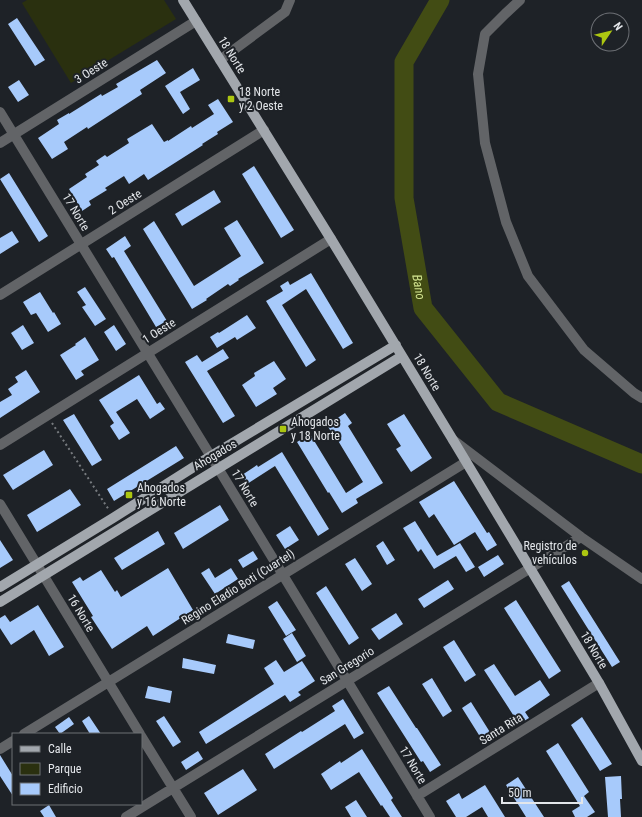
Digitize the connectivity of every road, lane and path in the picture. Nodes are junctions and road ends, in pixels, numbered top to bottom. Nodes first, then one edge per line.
1 (183, 0) edge
2 (290, 0) edge
3 (520, 0) edge
4 (196, 21) junction
5 (220, 60) junction
6 (0, 112) edge
7 (264, 130) junction
8 (14, 134) junction
9 (0, 143) edge
10 (331, 239) junction
11 (81, 244) junction
12 (0, 295) edge
13 (396, 345) junction
14 (148, 353) junction
15 (402, 356) junction
16 (642, 398) edge
17 (47, 415) junction
18 (453, 440) junction
19 (0, 445) edge
20 (211, 456) junction
21 (466, 462) junction
22 (218, 468) junction
23 (0, 504) edge
24 (114, 518) junction
25 (581, 537) junction
26 (37, 565) junction
27 (530, 568) junction
28 (283, 575) junction
29 (43, 576) junction
30 (642, 579) edge
31 (0, 587) edge
32 (0, 602) edge
33 (347, 681) junction
34 (108, 682) junction
35 (599, 683) junction
36 (26, 733) edge
37 (139, 733) edge
38 (142, 738) edge
39 (12, 742) edge
40 (0, 748) edge
41 (642, 761) edge
42 (173, 788) junction
43 (417, 796) junction
44 (126, 817) edge
45 (190, 817) edge
46 (430, 817) edge

1 - 4 main road, 18 Norte
2 - 5 street
3 - 16 street
4 - 5 main road, 18 Norte
4 - 8 street, 3 Oeste
5 - 7 main road, 18 Norte
6 - 8 street, 17 Norte
7 - 10 main road, 18 Norte
7 - 11 street, 2 Oeste
8 - 9 street, 3 Oeste
8 - 11 street, 17 Norte
10 - 13 main road, 18 Norte
10 - 14 street, 1 Oeste
11 - 12 street, 2 Oeste
11 - 14 street, 17 Norte
13 - 15 main road, 18 Norte
13 - 20 main road, Ahogados
14 - 17 street, 1 Oeste
14 - 20 street, 17 Norte
15 - 18 main road, 18 Norte
15 - 22 main road, Ahogados
17 - 19 street, 1 Oeste
17 - 24 path
18 - 21 main road, 18 Norte
18 - 25 street
20 - 22 street, 17 Norte
20 - 24 main road, Ahogados
21 - 27 main road, 18 Norte
21 - 28 street, Regino Eladio Boti (Cuartel)
22 - 28 street, 17 Norte
22 - 29 main road, Ahogados
23 - 26 street, 16 Norte
24 - 26 main road, Ahogados
25 - 27 street, San Gregorio
25 - 30 street
26 - 29 street, 16 Norte
26 - 31 main road, Ahogados
27 - 33 street, San Gregorio
27 - 35 main road, 18 Norte
28 - 33 street, 17 Norte
28 - 34 street, Regino Eladio Boti (Cuartel)
29 - 32 main road, Ahogados
29 - 34 street, 16 Norte
33 - 42 street, San Gregorio
33 - 43 street, 17 Norte
34 - 36 street, Regino Eladio Boti (Cuartel)
34 - 37 street, 16 Norte
35 - 41 main road, 18 Norte
35 - 43 street, Santa Rita
38 - 42 street, 16 Norte
39 - 40 street
42 - 44 street, San Gregorio
42 - 45 street, 16 Norte
43 - 46 street, 17 Norte

